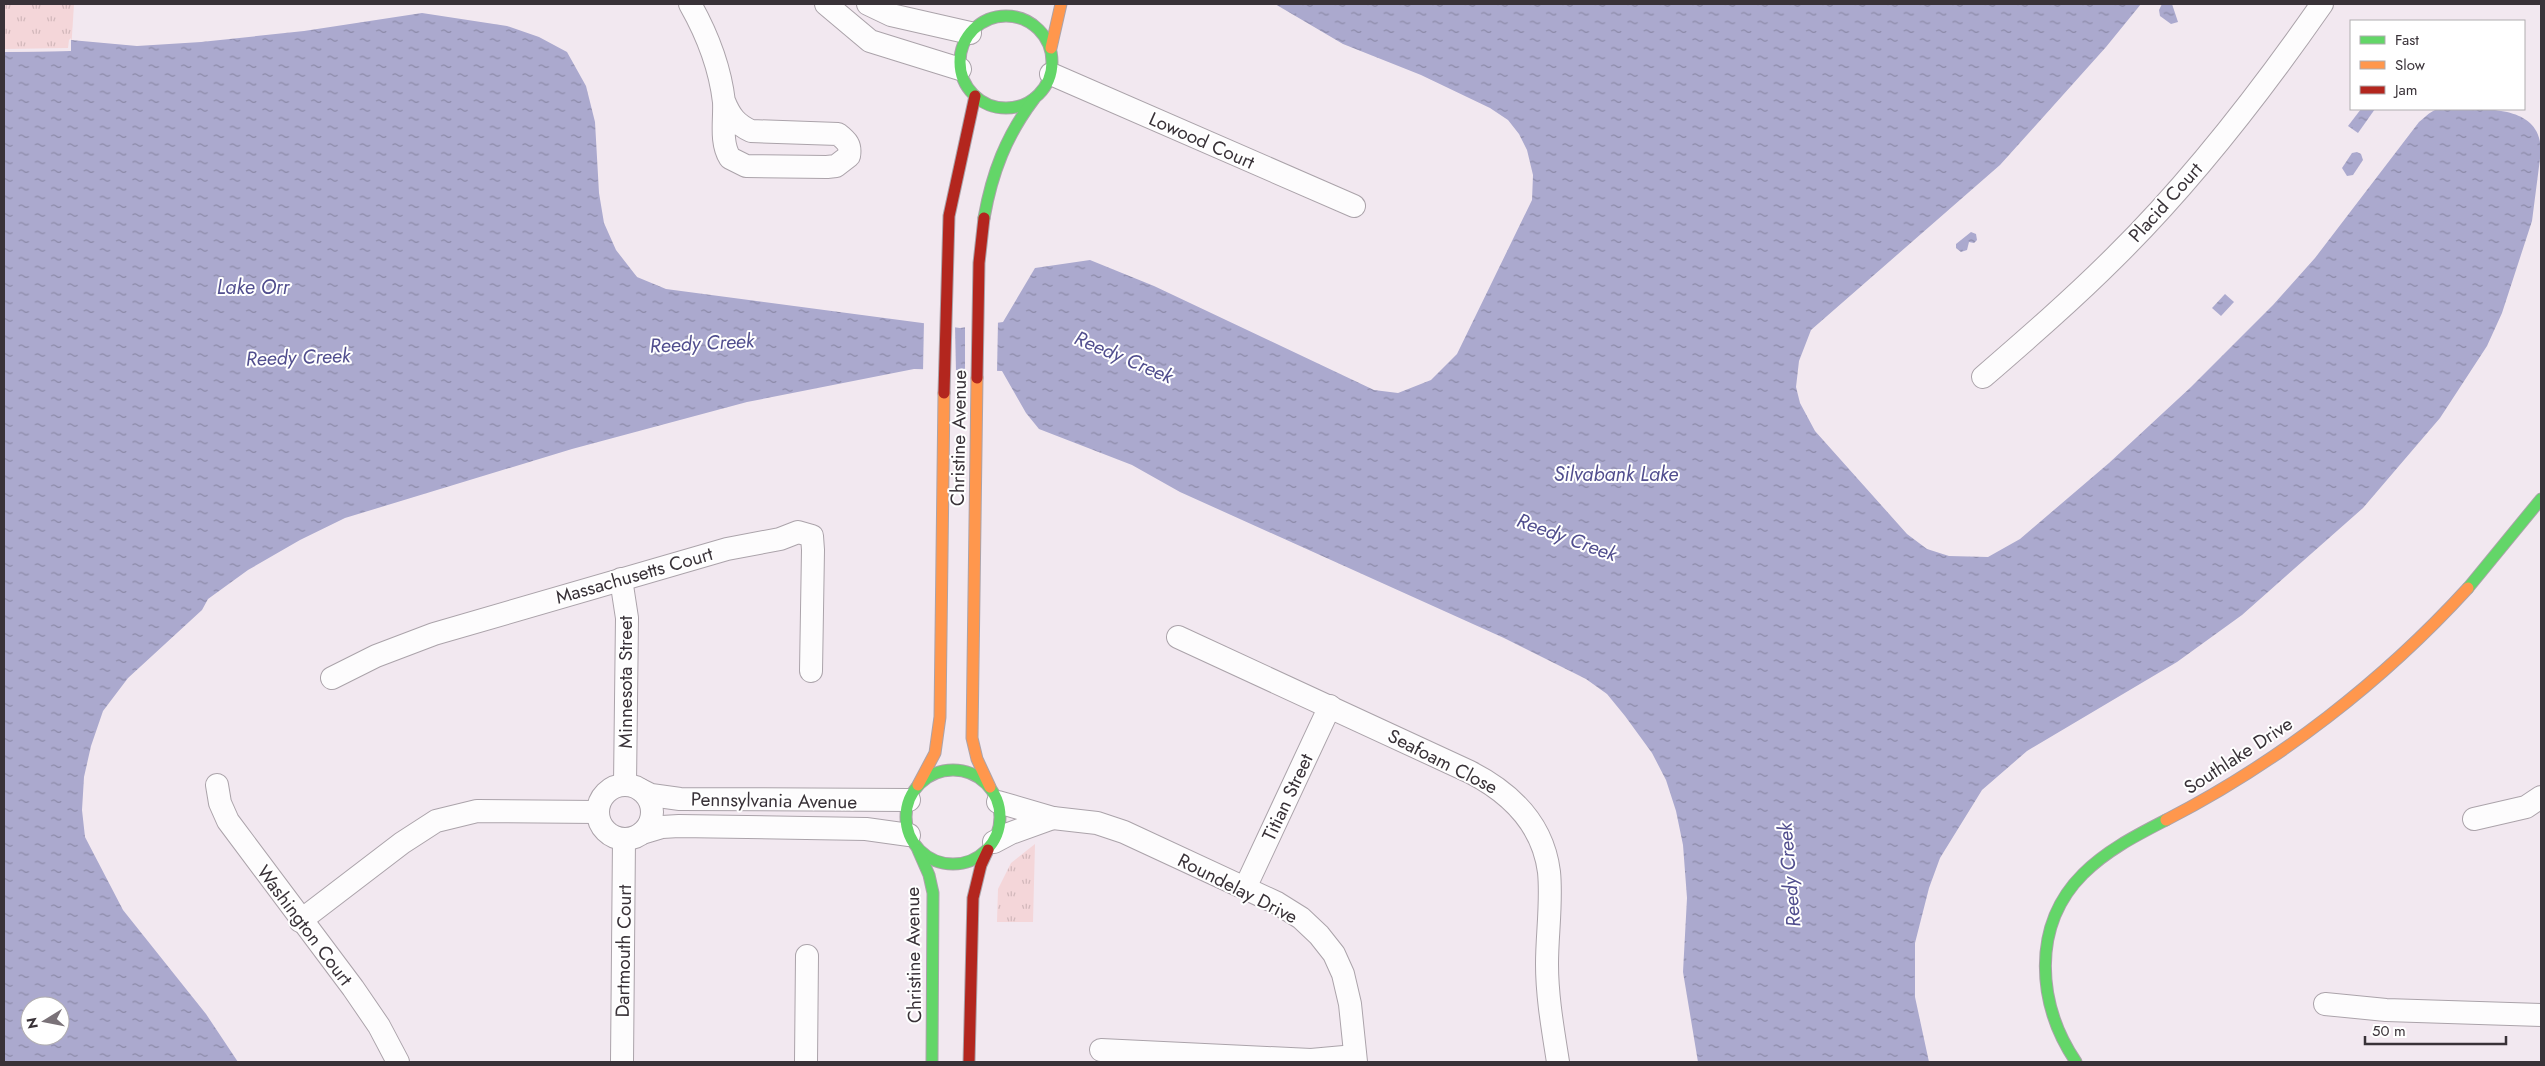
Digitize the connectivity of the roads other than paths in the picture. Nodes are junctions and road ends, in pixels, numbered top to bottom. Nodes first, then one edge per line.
1 (690, 4) edge
2 (826, 4) edge
3 (868, 4) edge
4 (1010, 4) edge
5 (1061, 4) edge
6 (2322, 4) edge
7 (996, 16) junction
8 (970, 33) junction
9 (1051, 48) junction
10 (960, 70) junction
11 (1051, 74) junction
12 (975, 96) junction
13 (1034, 99) junction
14 (724, 106) junction
15 (1354, 206) dead end
16 (1983, 377) dead end
17 (2541, 499) edge
18 (621, 579) junction
19 (1178, 637) dead end
20 (811, 672) dead end
21 (332, 678) dead end
22 (1330, 706) junction
23 (217, 785) dead end
24 (633, 787) junction
25 (913, 793) junction
26 (994, 795) junction
27 (2541, 797) edge
28 (598, 812) junction
29 (1053, 818) junction
30 (2474, 819) dead end
31 (633, 836) junction
32 (914, 842) junction
33 (991, 846) junction
34 (1245, 888) junction
35 (300, 920) junction
36 (807, 956) dead end
37 (2325, 1004) dead end
38 (2541, 1015) edge
39 (1101, 1050) dead end
40 (1356, 1059) edge
41 (398, 1062) edge
42 (622, 1062) edge
43 (806, 1062) edge
44 (932, 1062) edge
45 (969, 1062) edge
46 (1558, 1062) edge
47 (2076, 1062) edge

1 - 14 street
2 - 10 street
3 - 8 street
4 - 7 main road
5 - 9 main road
6 - 16 street, Placid Court
7 - 8 main road
7 - 9 main road
8 - 10 main road
9 - 11 main road
10 - 12 main road
11 - 13 main road
11 - 15 street, Lowood Court
12 - 13 main road
12 - 25 main road, Christine Avenue
13 - 26 main road, Christine Avenue
14 - 14 street
17 - 47 main road, Southlake Drive
18 - 20 street, Massachusetts Court
18 - 21 street, Massachusetts Court
18 - 24 street, Minnesota Street
19 - 22 street, Seafoam Close
22 - 34 street, Titian Street
22 - 46 street, Seafoam Close
23 - 35 street, Washington Court
24 - 25 street, Pennsylvania Avenue
24 - 28 street
24 - 31 street
25 - 26 main road
25 - 32 main road
26 - 29 street, Roundelay Drive
26 - 33 main road
27 - 30 street
28 - 31 street
28 - 35 street
29 - 33 street, Roundelay Drive
29 - 34 street, Roundelay Drive
31 - 32 street, Pennsylvania Avenue
31 - 42 street, Dartmouth Court
32 - 33 main road
32 - 44 main road, Christine Avenue
33 - 45 main road
34 - 40 street, Roundelay Drive
35 - 41 street, Washington Court
36 - 43 street
37 - 38 street
39 - 40 street

